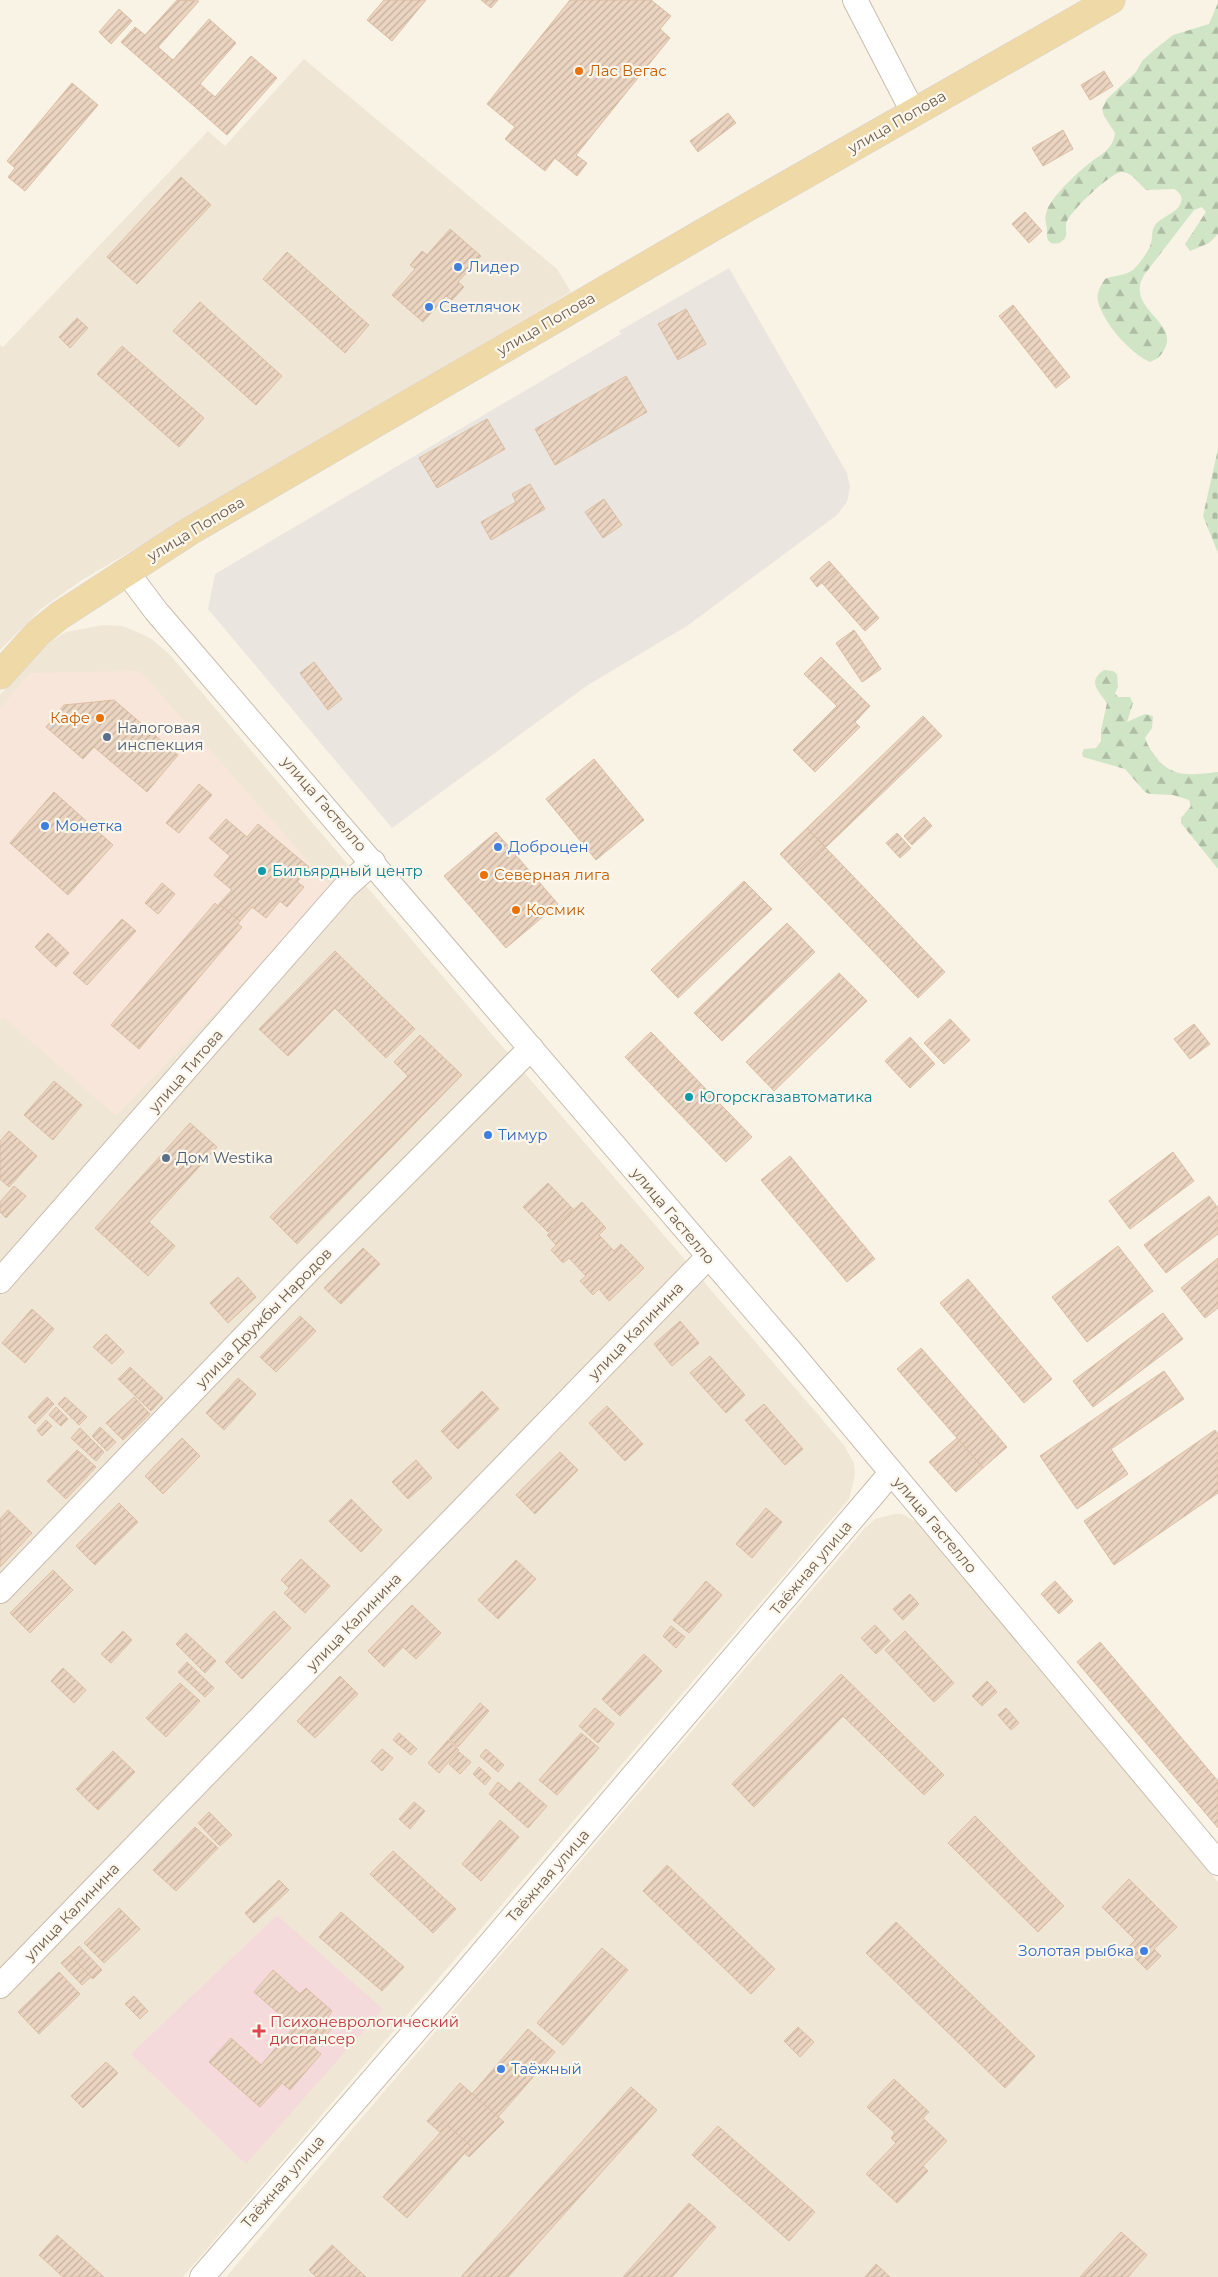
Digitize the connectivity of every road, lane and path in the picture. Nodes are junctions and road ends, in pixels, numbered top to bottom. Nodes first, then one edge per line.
1 (855, 0) edge
2 (1111, 0) edge
3 (914, 112) junction
4 (126, 571) junction
5 (0, 675) edge
6 (373, 862) junction
7 (531, 1048) junction
8 (708, 1257) junction
9 (0, 1282) edge
10 (891, 1473) junction
11 (0, 1591) edge
12 (1218, 1863) edge
13 (0, 1986) edge
14 (202, 2277) edge

1 - 3 street
2 - 3 main road, улица Попова
3 - 4 main road, улица Попова
4 - 5 main road, улица Попова
4 - 6 street, улица Гастелло
6 - 7 street, улица Гастелло
6 - 9 street, улица Титова
7 - 8 street, улица Гастелло
7 - 11 street, улица Дружбы Народов
8 - 10 street, улица Гастелло
8 - 13 street, улица Калинина
10 - 12 street, улица Гастелло
10 - 14 street, Таёжная улица

